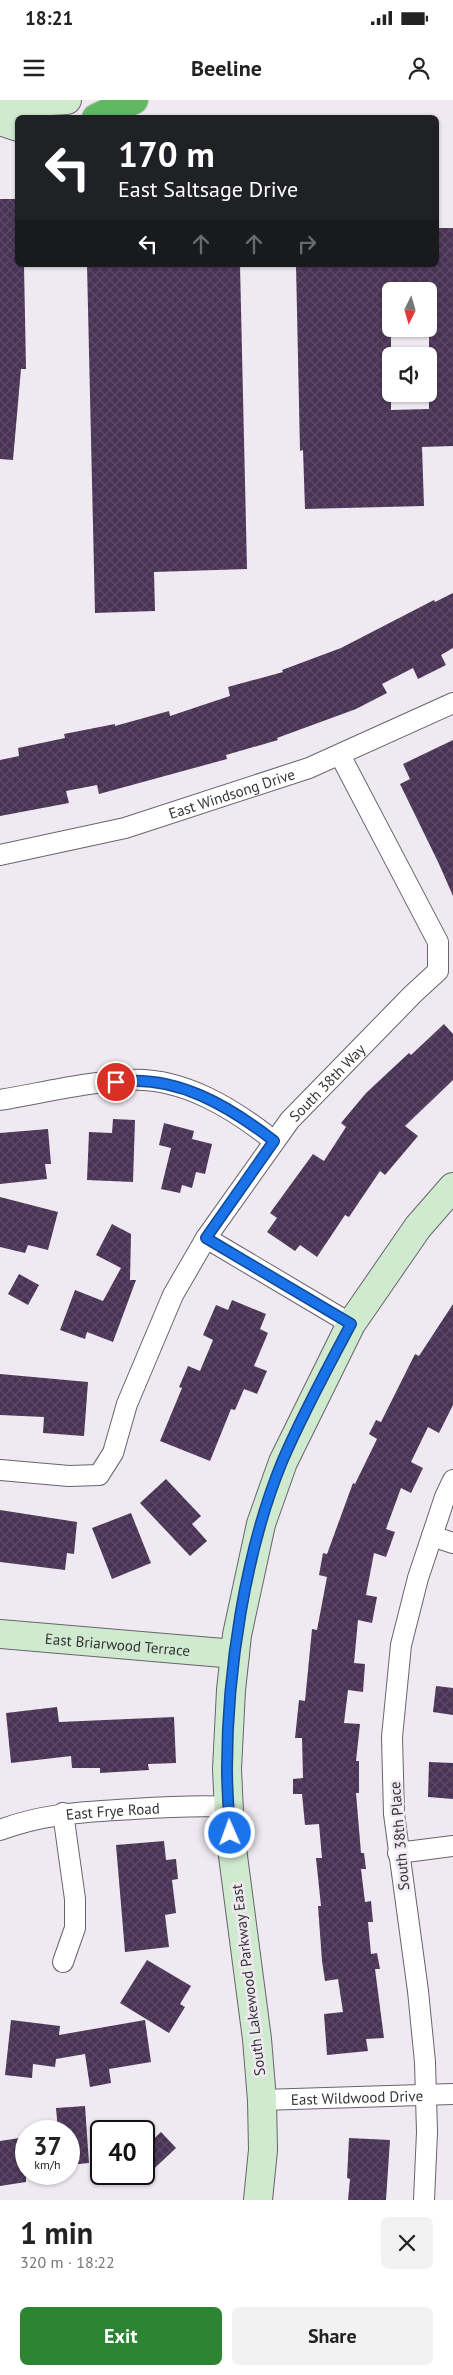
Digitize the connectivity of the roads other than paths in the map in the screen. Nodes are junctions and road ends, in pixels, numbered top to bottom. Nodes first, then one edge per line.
1 (67, 100) edge
2 (134, 100) edge
3 (0, 104) edge
4 (102, 115) edge
5 (0, 121) edge
6 (15, 126) edge
7 (453, 703) edge
8 (340, 755) junction
9 (0, 855) edge
10 (0, 1100) edge
11 (274, 1141) junction
12 (453, 1187) edge
13 (206, 1238) junction
14 (351, 1324) junction
15 (0, 1470) edge
16 (453, 1480) edge
17 (432, 1536) junction
18 (453, 1543) edge
19 (0, 1634) edge
20 (235, 1654) junction
21 (229, 1807) junction
22 (63, 1813) junction
23 (0, 1830) edge
24 (453, 1846) edge
25 (398, 1852) junction
26 (63, 1962) dead end
27 (453, 2094) edge
28 (426, 2095) junction
29 (262, 2100) junction
30 (258, 2200) edge
31 (424, 2200) edge

1 - 3 street
2 - 4 highway
5 - 6 street
7 - 8 street, East Windsong Drive
8 - 9 street, East Windsong Drive
8 - 11 street, South 38th Way
10 - 11 street
11 - 13 street, South 38th Way
12 - 14 street, South Lakewood Parkway East
13 - 14 street
13 - 15 street, South 38th Way
14 - 20 street, South Lakewood Parkway East
16 - 17 street, South 38th Place
17 - 18 street
17 - 25 street, South 38th Place
19 - 20 street, East Briarwood Terrace
20 - 21 street, South Lakewood Parkway East
21 - 22 street, East Frye Road
21 - 29 street, South Lakewood Parkway East
22 - 23 street, East Frye Road
22 - 26 street
24 - 25 street
25 - 28 street, South 38th Place
27 - 28 street, East Wildwood Drive
28 - 29 street, East Wildwood Drive
28 - 31 street, South 38th Place
29 - 30 street, South Lakewood Parkway East

